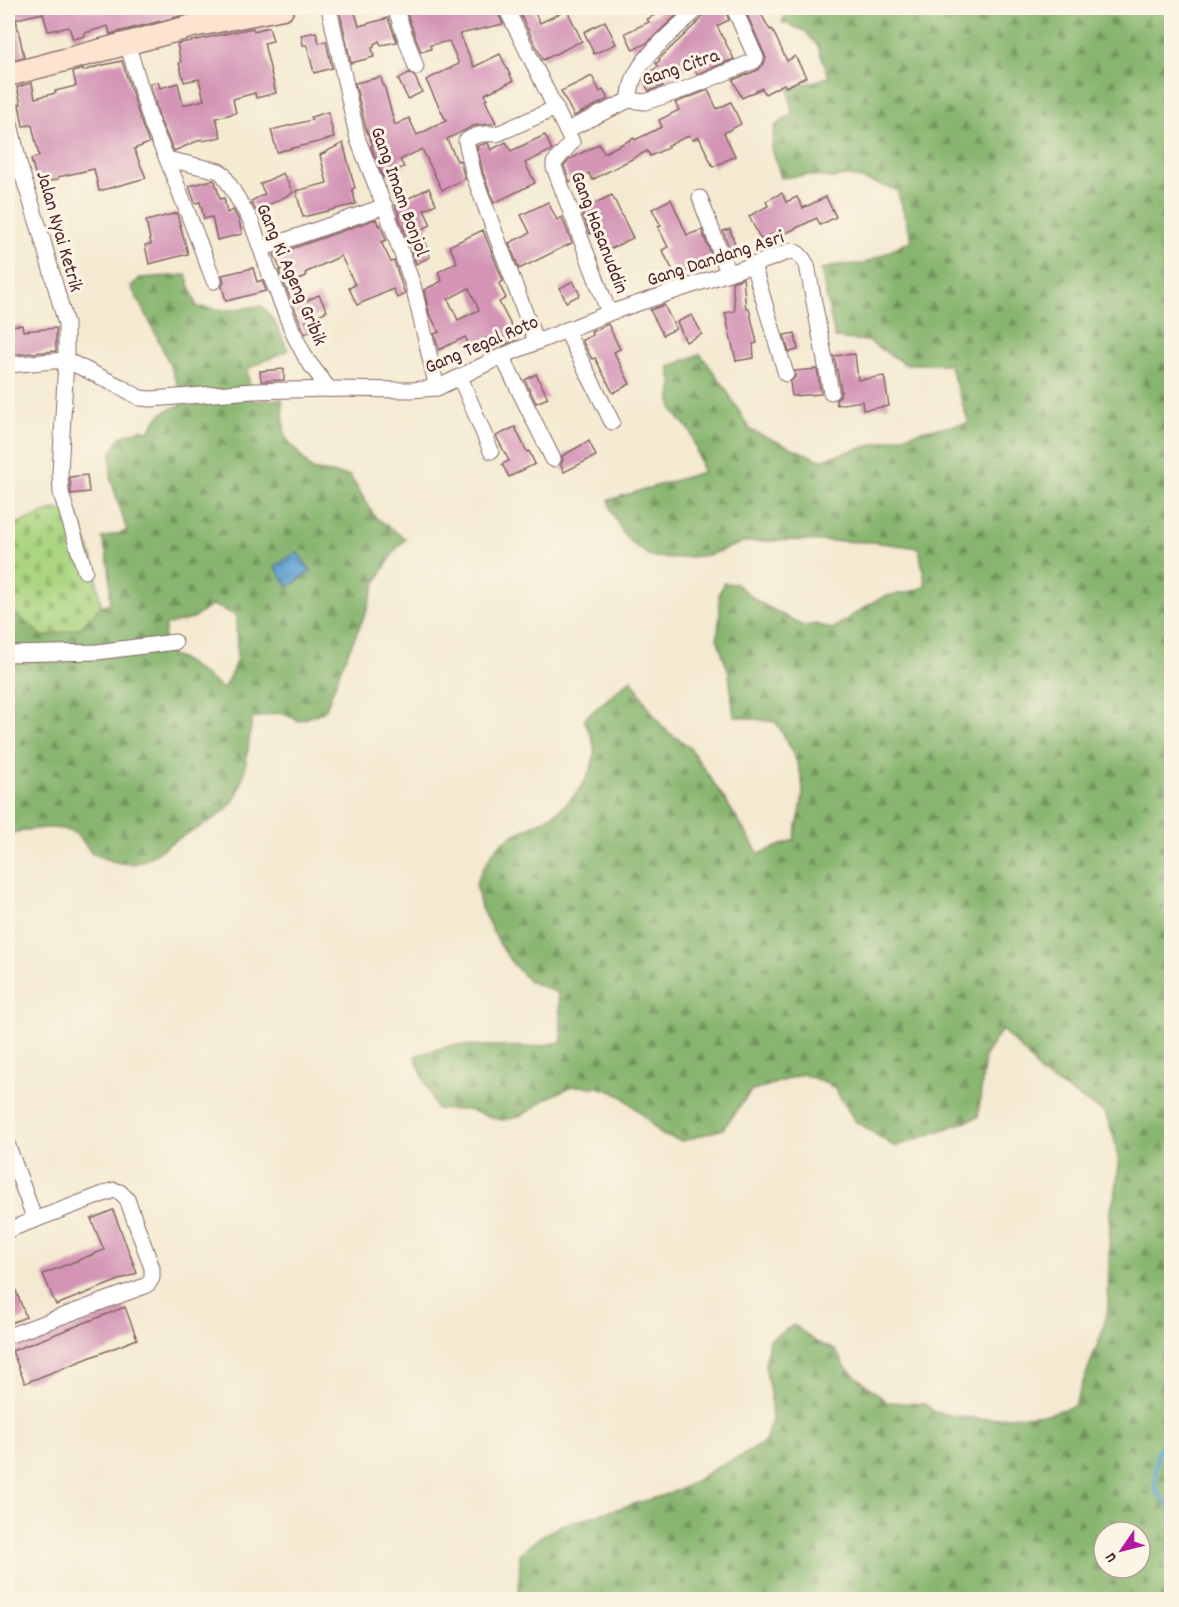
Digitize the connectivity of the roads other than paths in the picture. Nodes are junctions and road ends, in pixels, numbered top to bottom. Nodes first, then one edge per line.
1 (283, 8) edge
2 (329, 8) edge
3 (395, 8) edge
4 (506, 8) edge
5 (734, 8) edge
6 (693, 13) dead end
7 (211, 15) edge
8 (127, 44) junction
9 (416, 67) dead end
10 (8, 75) edge
11 (629, 100) junction
12 (556, 108) junction
13 (8, 115) edge
14 (567, 130) junction
15 (167, 159) junction
16 (700, 198) dead end
17 (385, 206) junction
18 (261, 249) junction
19 (753, 265) junction
20 (728, 273) junction
21 (213, 281) dead end
22 (609, 313) junction
23 (566, 330) junction
24 (536, 342) junction
25 (502, 356) junction
26 (66, 360) junction
27 (8, 365) edge
28 (786, 374) dead end
29 (460, 377) junction
30 (437, 388) junction
31 (329, 389) junction
32 (831, 392) dead end
33 (612, 422) dead end
34 (491, 451) dead end
35 (553, 459) dead end
36 (85, 571) dead end
37 (175, 642) dead end
38 (8, 654) edge
39 (8, 1146) edge
40 (34, 1220) junction
41 (8, 1230) edge
42 (8, 1336) edge

1 - 7 main road
2 - 17 street, Gang Imam Bonjol
3 - 9 street
4 - 12 street
5 - 11 street, Gang Citra
6 - 11 street
7 - 8 main road
8 - 10 main road
8 - 15 street
11 - 14 street, Gang Citra
12 - 14 street
12 - 24 street
13 - 26 street, Jalan Nyai Ketrik
14 - 22 street, Gang Hasanuddin
15 - 18 street, Gang Ki Ageng Gribik
15 - 21 street
16 - 20 street
17 - 18 street
17 - 30 street, Gang Imam Bonjol
18 - 31 street, Gang Ki Ageng Gribik
19 - 20 street, Gang Dandang Asri
19 - 28 street
19 - 32 street, Gang Dandang Asri
20 - 22 street, Gang Dandang Asri
22 - 23 street, Gang Tegal Roto
23 - 24 street, Gang Tegal Roto
23 - 33 street
24 - 25 street, Gang Tegal Roto
25 - 29 street, Gang Tegal Roto
25 - 35 street
26 - 27 street
26 - 31 street, Gang Tegal Roto
26 - 36 street, Jalan Nyai Ketrik
29 - 30 street, Gang Tegal Roto
29 - 34 street
30 - 31 street, Gang Tegal Roto
37 - 38 street
39 - 40 street
40 - 41 street
40 - 42 street

